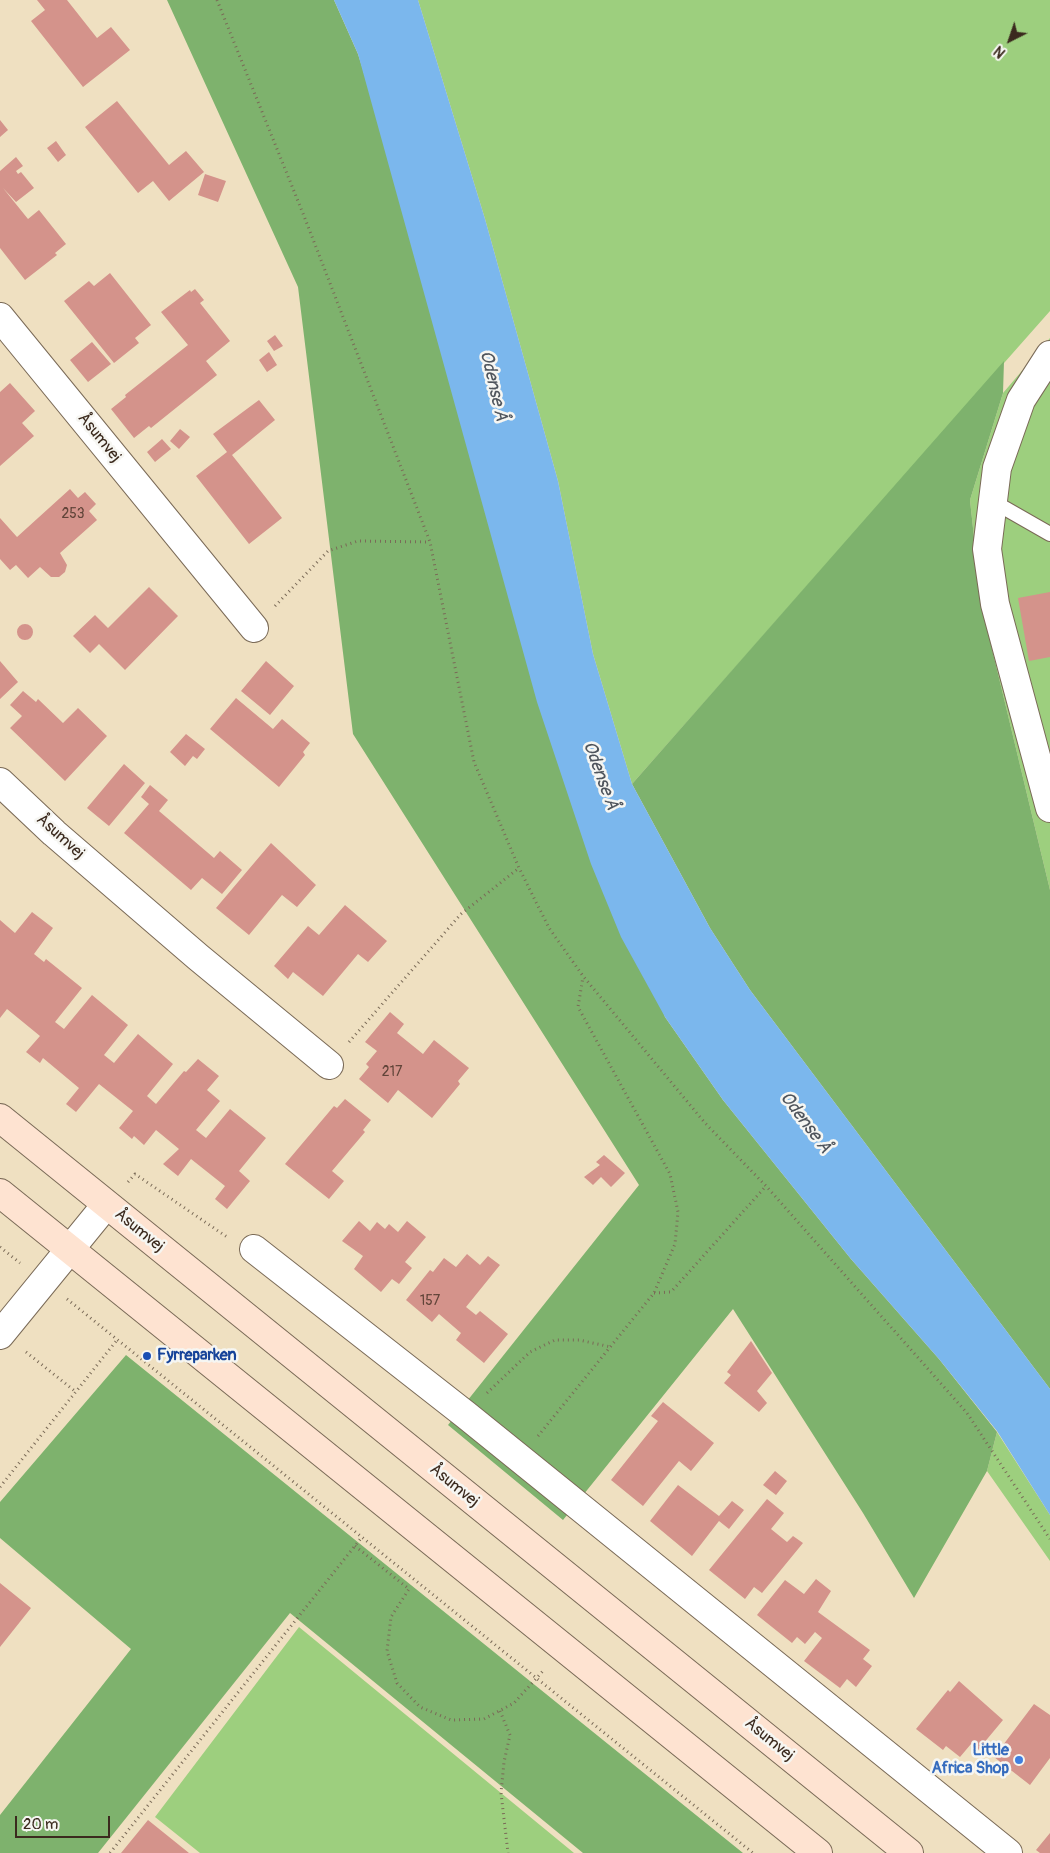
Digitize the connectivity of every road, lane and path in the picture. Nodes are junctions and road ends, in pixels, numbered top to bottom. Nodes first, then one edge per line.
1 (217, 0) edge
2 (0, 317) edge
3 (1050, 355) edge
4 (994, 502) junction
5 (1050, 534) edge
6 (430, 542) junction
7 (254, 628) joint
8 (0, 782) edge
9 (1050, 808) edge
10 (519, 868) junction
11 (583, 976) junction
12 (329, 1065) joint
13 (0, 1118) edge
14 (766, 1186) junction
15 (0, 1193) edge
16 (106, 1205) junction
17 (0, 1246) edge
18 (254, 1249) joint
19 (70, 1250) junction
20 (44, 1281) junction
21 (654, 1293) junction
22 (1, 1334) edge
23 (117, 1340) junction
24 (611, 1346) junction
25 (76, 1392) junction
26 (466, 1415) junction
27 (533, 1444) dead end
28 (0, 1487) edge
29 (362, 1537) junction
30 (1050, 1539) edge
31 (354, 1546) junction
32 (563, 1647) junction
33 (537, 1678) junction
34 (500, 1711) junction
35 (110, 1853) edge
36 (508, 1853) edge
37 (753, 1853) edge
38 (818, 1853) edge
39 (909, 1853) edge
40 (1008, 1853) edge

1 - 6 path
2 - 7 street, Åsumvej
3 - 4 street
4 - 5 lane
4 - 9 street
6 - 7 path
6 - 10 path
8 - 12 street, Åsumvej
10 - 11 path
10 - 12 path
11 - 14 path
11 - 21 path
13 - 16 street, Åsumvej
14 - 21 path
14 - 30 path
15 - 19 street
16 - 18 path
16 - 19 street
16 - 39 street, Åsumvej
17 - 20 path
18 - 26 street
19 - 20 street
19 - 32 street
20 - 22 street
20 - 23 path
21 - 24 path
22 - 25 path
23 - 25 path
23 - 29 path
24 - 26 path
24 - 27 path
25 - 28 path
26 - 40 street
29 - 31 path
29 - 33 path
31 - 34 path
31 - 35 path
32 - 33 path
32 - 38 street
33 - 34 path
33 - 37 path
34 - 36 path

